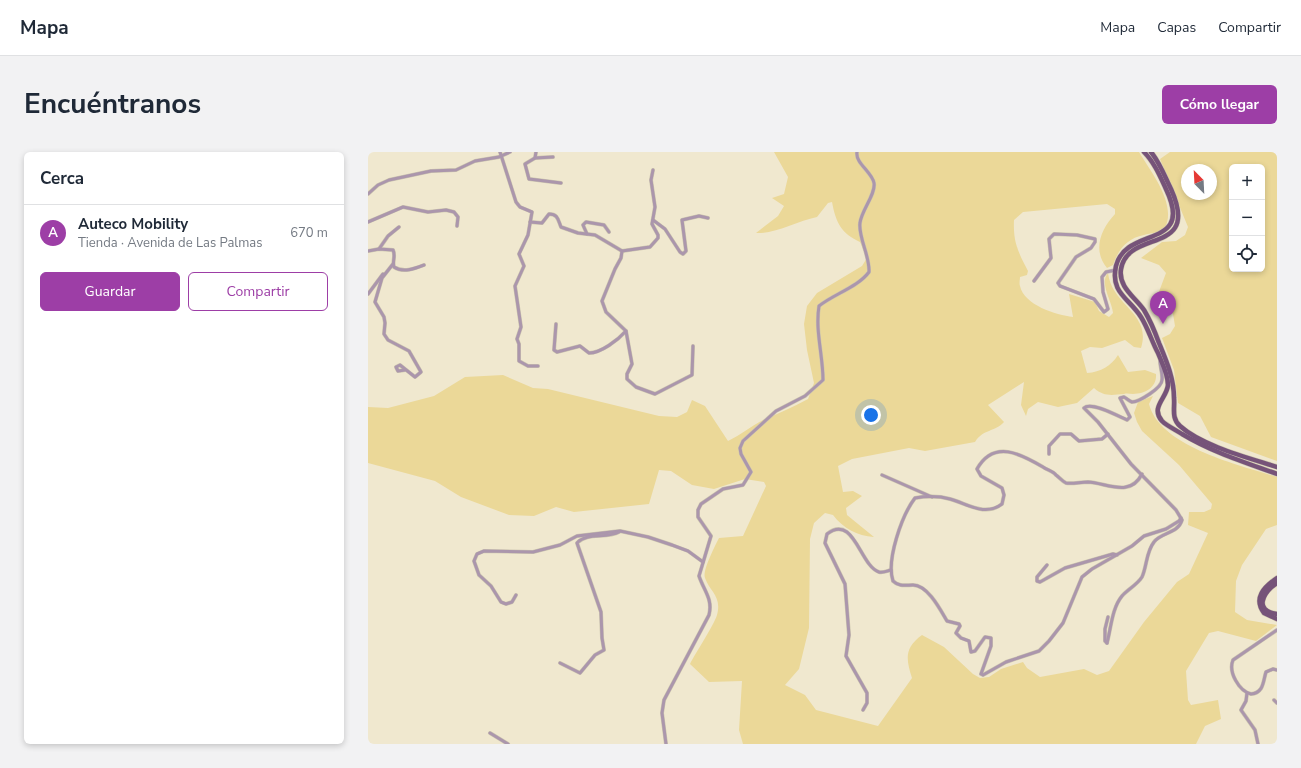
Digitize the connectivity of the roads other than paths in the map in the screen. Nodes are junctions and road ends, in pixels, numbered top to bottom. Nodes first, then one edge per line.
1 (500, 152) edge
2 (510, 152) edge
3 (536, 152) edge
4 (857, 152) edge
5 (1144, 152) edge
6 (1151, 152) edge
7 (502, 156) junction
8 (552, 157) dead end
9 (535, 158) junction
10 (653, 170) dead end
11 (561, 183) dead end
12 (368, 194) edge
13 (708, 218) dead end
14 (653, 220) junction
15 (368, 222) edge
16 (530, 222) junction
17 (457, 226) dead end
18 (399, 227) dead end
19 (609, 232) dead end
20 (587, 234) junction
21 (380, 249) junction
22 (368, 251) edge
23 (622, 251) junction
24 (393, 264) junction
25 (424, 265) dead end
26 (1116, 270) junction
27 (385, 273) junction
28 (1034, 281) dead end
29 (368, 294) edge
30 (556, 324) dead end
31 (626, 330) junction
32 (693, 346) dead end
33 (1159, 356) junction
34 (538, 366) dead end
35 (405, 370) dead end
36 (1162, 399) junction
37 (1174, 402) junction
38 (1175, 418) junction
39 (1166, 424) junction
40 (1108, 434) junction
41 (1049, 454) dead end
42 (1277, 467) edge
43 (1142, 474) junction
44 (1277, 474) edge
45 (882, 475) dead end
46 (932, 497) junction
47 (1181, 518) junction
48 (620, 531) junction
49 (1117, 555) junction
50 (703, 562) junction
51 (1047, 565) dead end
52 (891, 570) junction
53 (1277, 578) edge
54 (1277, 583) edge
55 (516, 594) dead end
56 (1277, 614) edge
57 (1108, 617) dead end
58 (1277, 619) edge
59 (1277, 630) edge
60 (560, 663) dead end
61 (1277, 670) edge
62 (1247, 694) junction
63 (1274, 700) dead end
64 (1277, 703) edge
65 (863, 710) dead end
66 (490, 734) dead end
67 (508, 744) edge
68 (666, 744) edge
69 (1258, 744) edge

1 - 7 street
2 - 7 street
3 - 9 street
4 - 50 street
5 - 26 main road
6 - 37 main road
7 - 12 street
7 - 16 street
8 - 9 street
9 - 11 street
10 - 14 street
13 - 14 street
14 - 23 street
15 - 17 street
16 - 20 street
16 - 34 street
18 - 21 street
19 - 20 street
20 - 23 street
21 - 22 street
21 - 24 street
23 - 31 street
24 - 25 street
24 - 27 street
26 - 28 street
26 - 33 main road
27 - 29 street
27 - 35 street
30 - 31 street
31 - 32 street
33 - 36 main road
33 - 40 street
36 - 37 main road
36 - 39 main road
37 - 38 main road
38 - 39 main road
38 - 42 main road
39 - 44 main road
40 - 41 street
40 - 43 street
43 - 46 street
43 - 47 street
45 - 46 street
46 - 52 street
47 - 49 street
47 - 57 street
48 - 50 street
48 - 55 street
48 - 60 street
49 - 51 street
49 - 52 street
50 - 68 street
52 - 65 street
53 - 58 main road
54 - 56 main road
59 - 62 street
61 - 62 street
62 - 69 street
63 - 64 street
66 - 67 street

